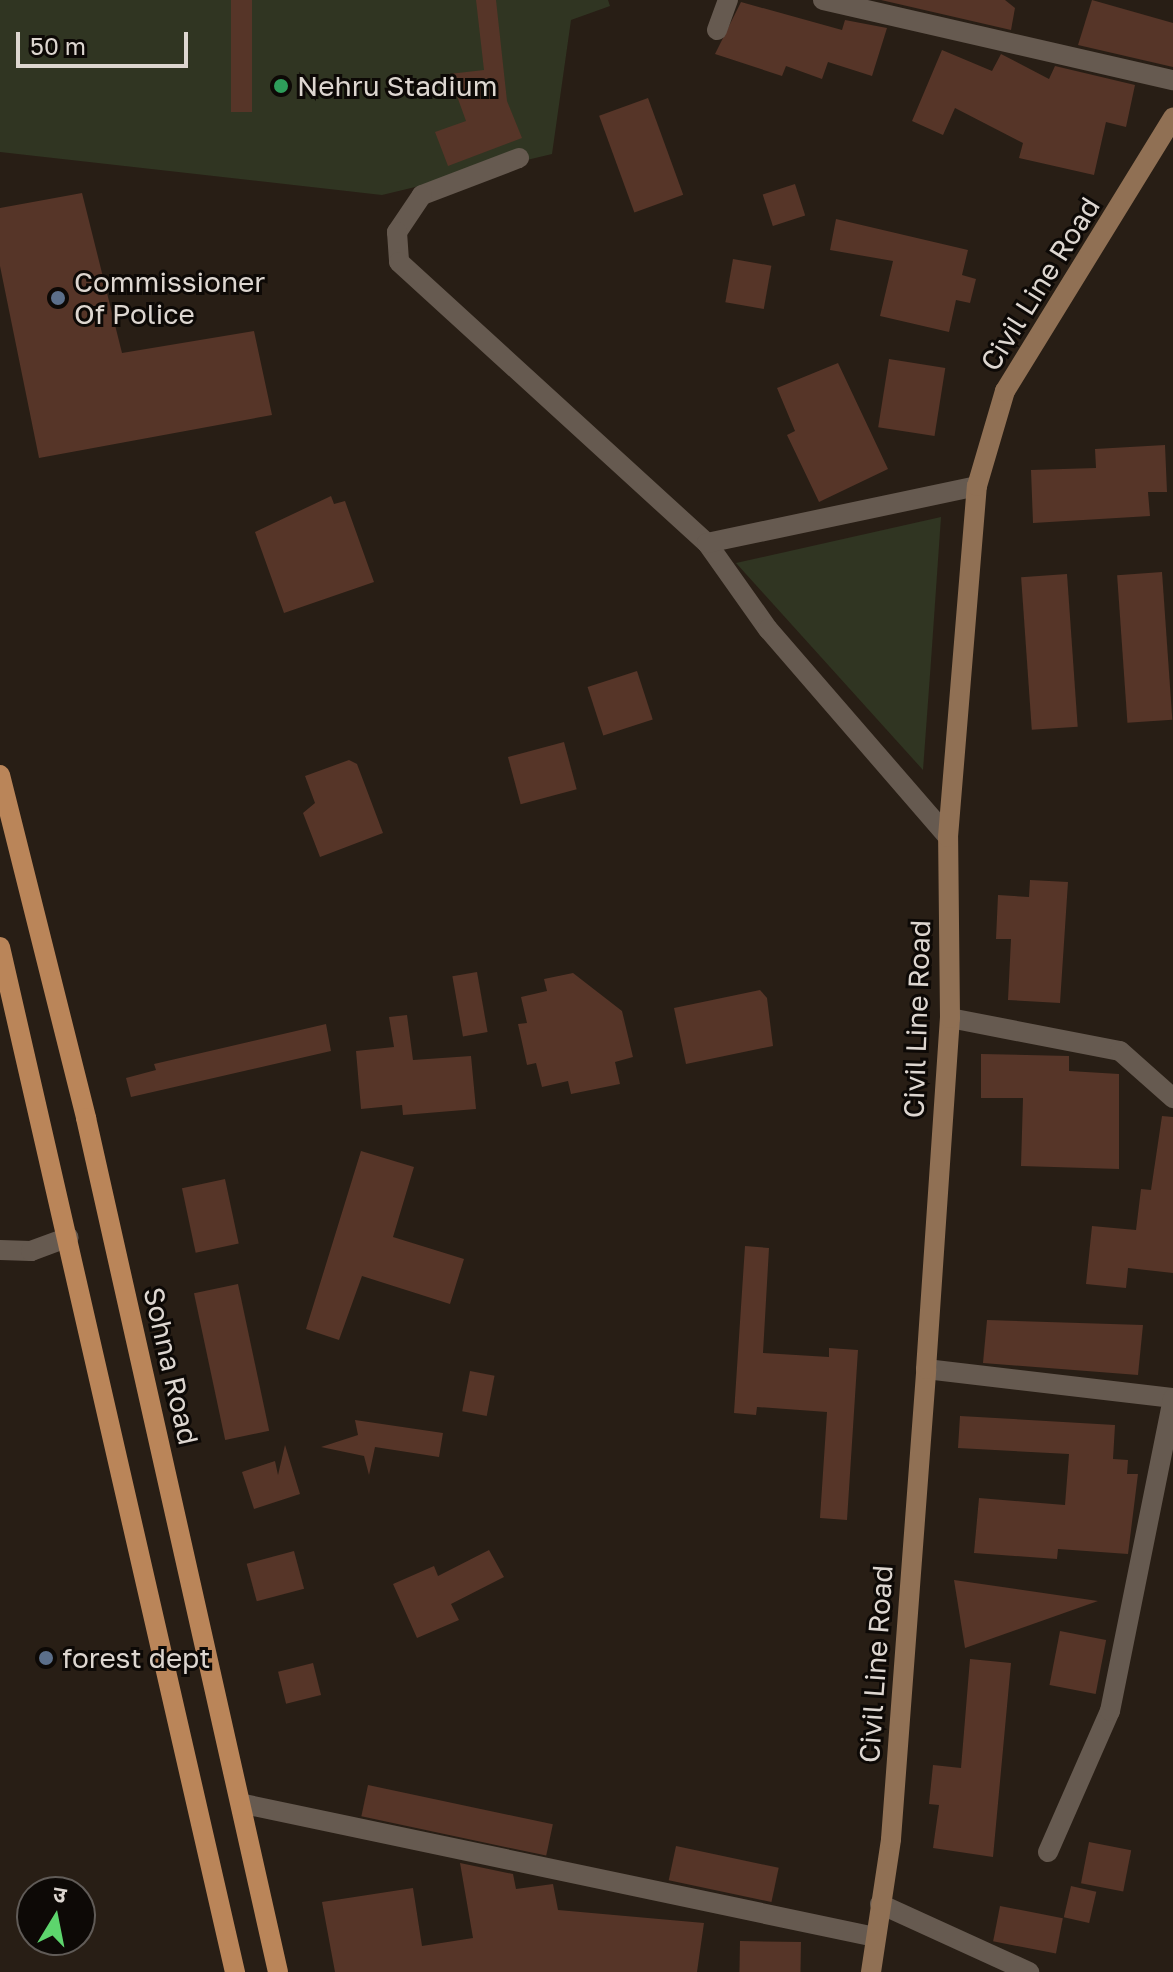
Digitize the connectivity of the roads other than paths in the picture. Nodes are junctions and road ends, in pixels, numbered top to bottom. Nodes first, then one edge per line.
1 (728, 0) edge
2 (823, 0) edge
3 (717, 30) dead end
4 (1173, 80) edge
5 (1173, 118) edge
6 (519, 158) dead end
7 (977, 486) junction
8 (707, 543) junction
9 (0, 775) edge
10 (948, 837) junction
11 (0, 947) edge
12 (950, 1018) junction
13 (1173, 1098) edge
14 (69, 1237) junction
15 (0, 1250) edge
16 (926, 1369) junction
17 (1173, 1398) edge
18 (244, 1804) junction
19 (1048, 1852) dead end
20 (880, 1904) junction
21 (875, 1937) junction
22 (235, 1972) edge
23 (278, 1972) edge
24 (871, 1972) edge
25 (1029, 1972) edge

1 - 3 street
2 - 4 street
5 - 7 street, Civil Line Road
6 - 8 street
7 - 8 street
7 - 10 street, Civil Line Road
8 - 10 street
9 - 18 main road, Sohna Road
10 - 12 street, Civil Line Road
11 - 14 main road
12 - 13 street
12 - 16 street, Civil Line Road
14 - 15 street
14 - 22 main road
16 - 17 street
16 - 20 street, Civil Line Road
17 - 19 street
18 - 21 street
18 - 23 main road, Sohna Road
20 - 21 street, Civil Line Road
20 - 25 street
21 - 24 street, Civil Line Road

